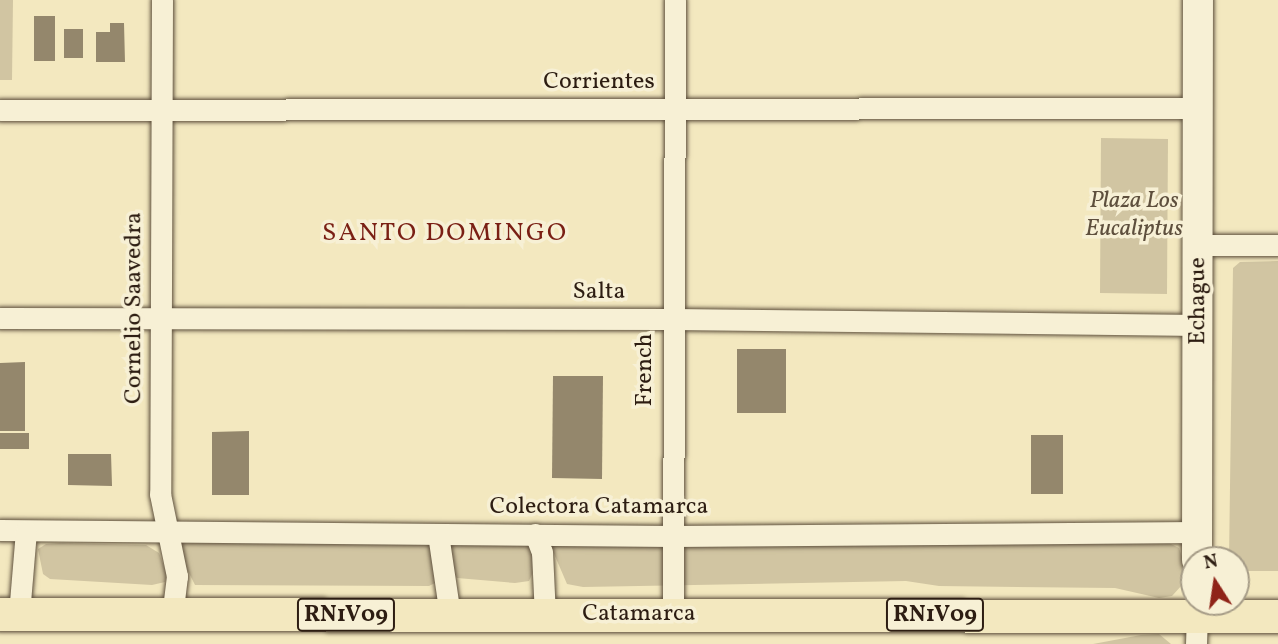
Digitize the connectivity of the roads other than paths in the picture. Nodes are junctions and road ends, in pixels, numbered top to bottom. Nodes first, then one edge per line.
1 (162, 0) edge
2 (675, 0) edge
3 (1198, 0) edge
4 (1198, 108) junction
5 (674, 109) junction
6 (0, 110) edge
7 (162, 111) junction
8 (1199, 245) junction
9 (1278, 245) edge
10 (0, 318) edge
11 (161, 318) junction
12 (673, 319) junction
13 (1199, 325) junction
14 (0, 530) edge
15 (26, 531) junction
16 (166, 531) junction
17 (438, 534) junction
18 (535, 534) junction
19 (673, 536) junction
20 (1197, 546) edge
21 (9, 614) edge
22 (172, 615) junction
23 (450, 615) junction
24 (545, 615) junction
25 (673, 615) junction
26 (1278, 616) edge
27 (1197, 621) edge

1 - 7 street, Cornelio Saavedra
2 - 5 street, French
3 - 4 street, Echague
4 - 5 street, Corrientes
4 - 8 street, Echague
5 - 7 street, Corrientes
5 - 12 street, French
6 - 7 street, Corrientes
7 - 11 street, Cornelio Saavedra
8 - 9 street
8 - 13 street, Echague
10 - 11 street, Salta
11 - 12 street, Salta
11 - 16 street, Cornelio Saavedra
12 - 13 street, Salta
12 - 19 street, French
13 - 20 street, Echague
14 - 15 street, Colectora Catamarca
15 - 16 street, Colectora Catamarca
15 - 21 street
16 - 17 street, Colectora Catamarca
16 - 22 street, Cornelio Saavedra
17 - 18 street, Colectora Catamarca
17 - 23 street
18 - 19 street, Colectora Catamarca
18 - 24 street
19 - 20 street, Colectora Catamarca
19 - 25 street, French
21 - 22 main road, Catamarca / RN1V09
22 - 23 main road, Catamarca / RN1V09
23 - 24 main road, Catamarca / RN1V09
24 - 25 main road, Catamarca / RN1V09
25 - 27 main road, Catamarca / RN1V09
26 - 27 main road, Catamarca / RN1V09

